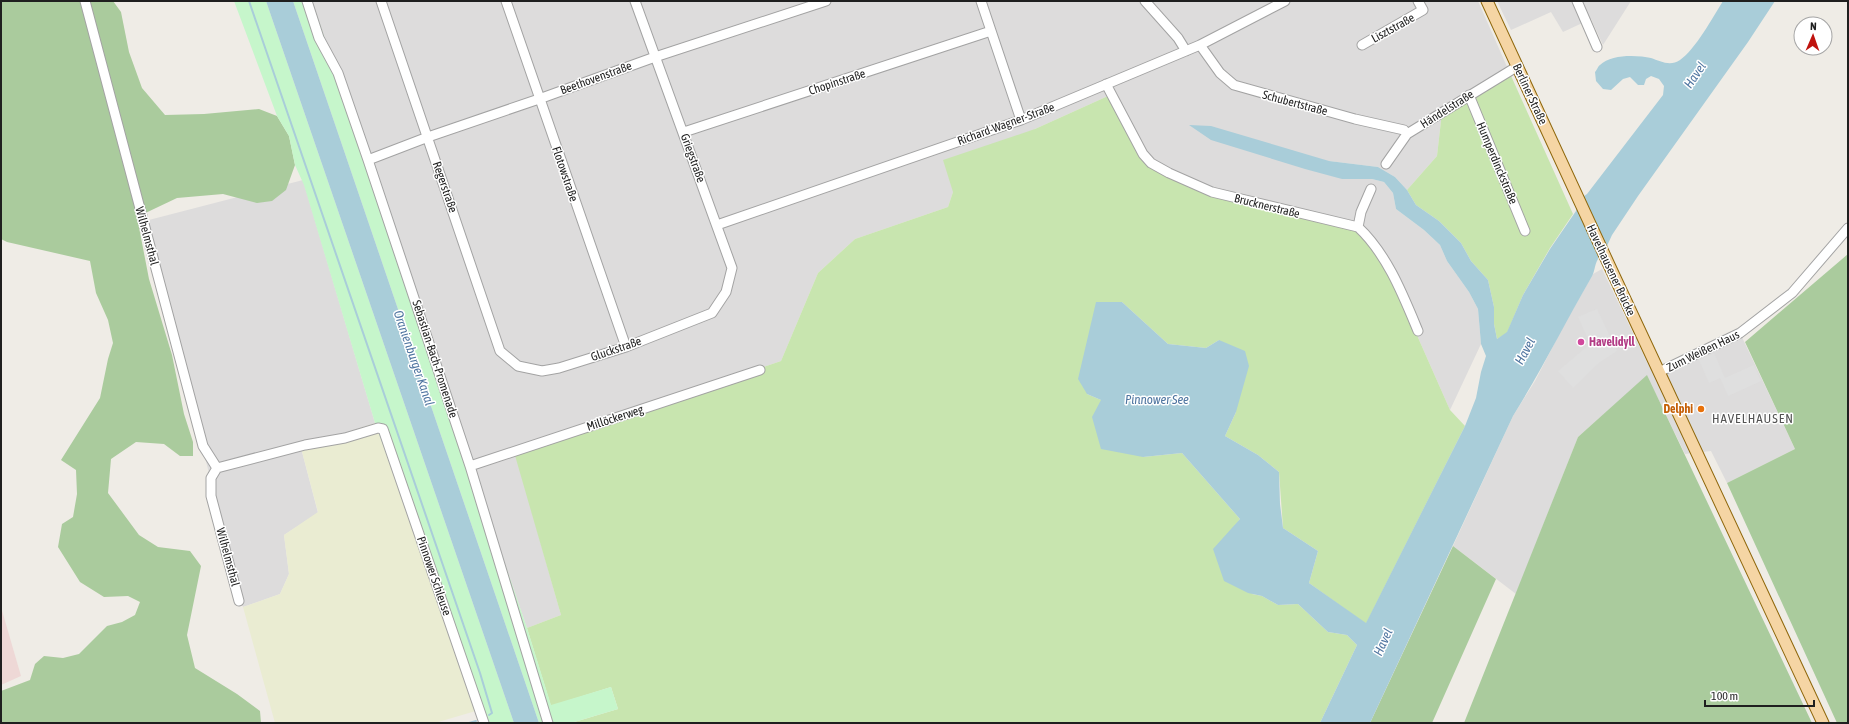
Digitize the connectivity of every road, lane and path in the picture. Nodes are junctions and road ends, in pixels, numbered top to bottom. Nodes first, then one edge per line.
1 (85, 1) edge
2 (307, 1) edge
3 (381, 1) edge
4 (506, 1) edge
5 (635, 1) edge
6 (826, 1) edge
7 (981, 1) edge
8 (1145, 1) edge
9 (1285, 1) edge
10 (1418, 1) edge
11 (1488, 1) edge
12 (1577, 1) edge
13 (991, 31) junction
14 (1200, 45) junction
15 (1362, 45) dead end
16 (1597, 47) dead end
17 (1186, 50) junction
18 (655, 57) junction
19 (1518, 66) junction
20 (1106, 84) junction
21 (1469, 95) junction
22 (539, 99) junction
23 (1021, 120) junction
24 (684, 132) junction
25 (1408, 134) junction
26 (428, 137) junction
27 (368, 160) junction
28 (1386, 164) dead end
29 (1573, 187) joint
30 (1371, 190) dead end
31 (717, 225) junction
32 (1358, 227) junction
33 (1848, 228) edge
34 (1525, 231) dead end
35 (712, 313) joint
36 (1418, 331) dead end
37 (626, 347) junction
38 (518, 366) joint
39 (760, 370) dead end
40 (1659, 372) junction
41 (470, 466) junction
42 (216, 468) junction
43 (239, 601) dead end
44 (484, 723) edge
45 (548, 723) edge
46 (1823, 723) edge

1 - 42 street, Wilhelmsthal
2 - 27 street, Sebastian-Bach-Promenade
3 - 26 street, Regerstraße
4 - 22 street, Flotowstraße
5 - 18 street, Griegstraße
6 - 18 street, Beethovenstraße
7 - 13 street
8 - 17 street
9 - 14 street, Richard-Wagner-Straße
10 - 15 street, Lisztstraße
11 - 19 main road, Berliner Straße
12 - 16 street
13 - 23 street
13 - 24 street, Chopinstraße
14 - 17 street, Richard-Wagner-Straße
14 - 25 street, Schubertstraße
17 - 20 street, Richard-Wagner-Straße
18 - 22 street, Beethovenstraße
18 - 24 street, Griegstraße
19 - 21 street, Händelstraße
19 - 29 main road, Berliner Straße
20 - 23 street, Richard-Wagner-Straße
20 - 32 street, Brucknerstraße
21 - 25 street, Händelstraße
21 - 34 street, Humperdinckstraße
22 - 26 street, Beethovenstraße
22 - 37 street, Flotowstraße
23 - 31 street, Richard-Wagner-Straße
24 - 31 street, Griegstraße
25 - 28 street, Händelstraße
26 - 27 street, Beethovenstraße
26 - 38 street, Regerstraße
27 - 41 street, Sebastian-Bach-Promenade
29 - 40 main road, Havelhausener Brücke
30 - 32 street
31 - 35 street, Griegstraße
32 - 36 street
33 - 40 street, Zum Weißen Haus
35 - 37 street, Gluckstraße
37 - 38 street, Gluckstraße
39 - 41 street, Millöckerweg
40 - 46 main road, Havelhausener Brücke
41 - 45 street, Sebastian-Bach-Promenade
42 - 43 street, Wilhelmsthal
42 - 44 street, Pinnower Schleuse

